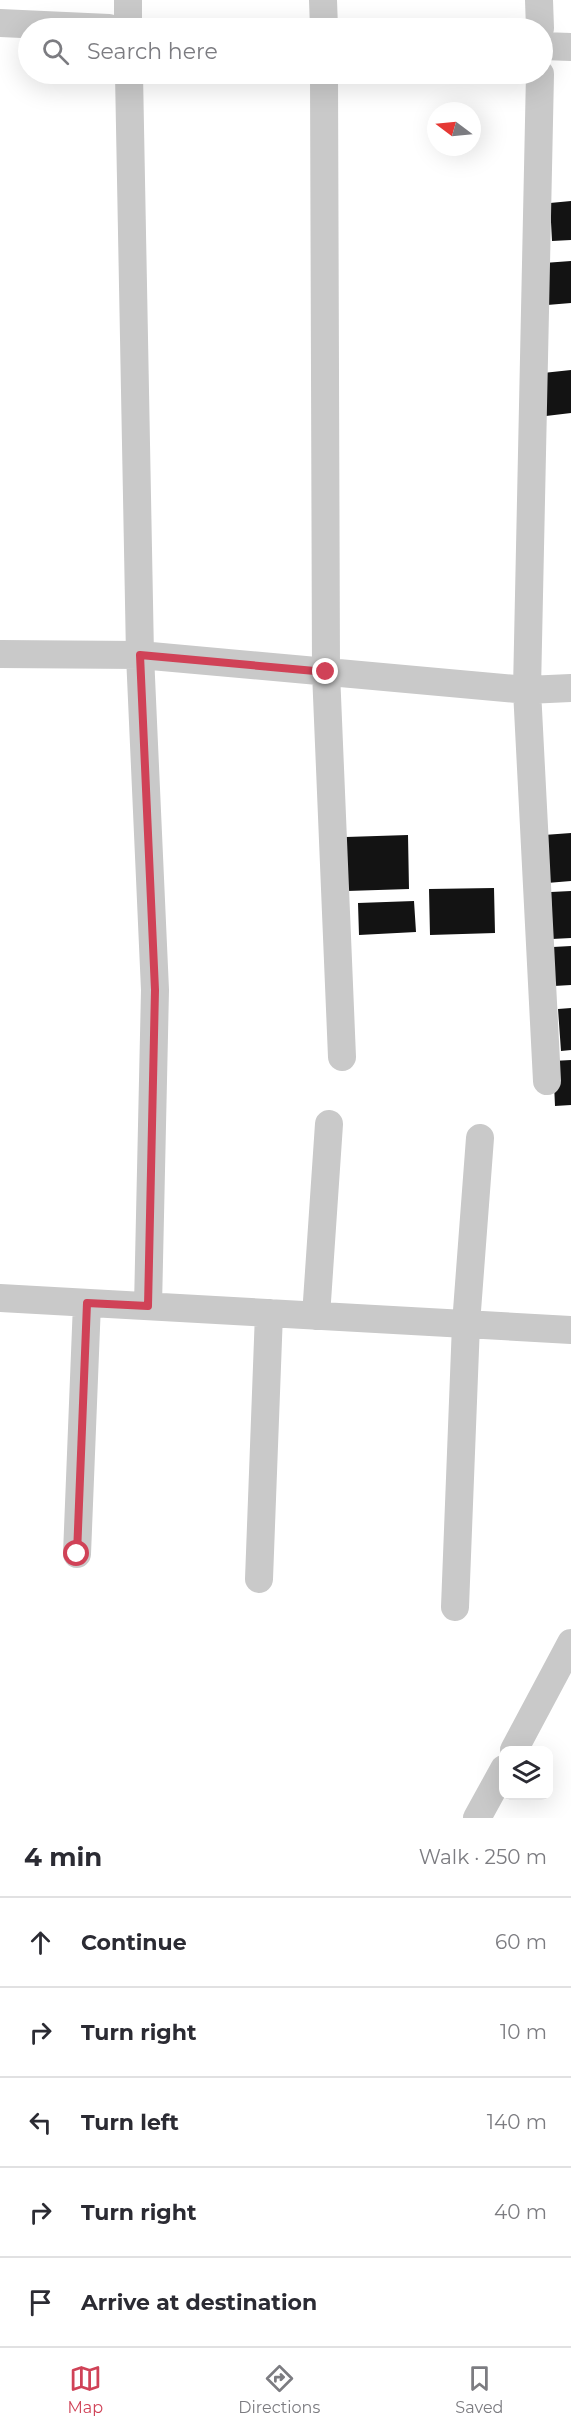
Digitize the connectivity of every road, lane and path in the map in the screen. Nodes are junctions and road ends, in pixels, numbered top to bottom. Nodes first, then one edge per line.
1 (128, 0) edge
2 (323, 0) edge
3 (539, 0) edge
4 (128, 18) edge
5 (324, 18) edge
6 (540, 18) edge
7 (0, 23) edge
8 (18, 24) edge
9 (553, 46) edge
10 (571, 47) edge
11 (129, 84) edge
12 (324, 84) edge
13 (540, 84) edge
14 (0, 654) edge
15 (140, 655) junction
16 (326, 672) junction
17 (571, 688) edge
18 (527, 690) junction
19 (342, 1057) dead end
20 (547, 1081) dead end
21 (329, 1124) dead end
22 (480, 1138) dead end
23 (0, 1298) edge
24 (87, 1303) junction
25 (148, 1306) junction
26 (269, 1313) junction
27 (316, 1316) junction
28 (466, 1324) junction
29 (571, 1330) edge
30 (77, 1554) dead end
31 (259, 1579) dead end
32 (455, 1607) dead end
33 (571, 1643) edge
34 (516, 1746) edge
35 (499, 1778) edge
36 (477, 1818) edge

1 - 4 street
2 - 5 street
3 - 6 street
7 - 8 street
9 - 10 street
11 - 15 street
12 - 16 street
13 - 18 street
14 - 15 street
15 - 16 street
15 - 25 street
16 - 18 street
16 - 19 street
17 - 18 street
18 - 20 street
21 - 27 street
22 - 28 street
23 - 24 street
24 - 25 street
24 - 30 street
25 - 26 street
26 - 27 street
26 - 31 street
27 - 28 street
28 - 29 street
28 - 32 street
33 - 34 street
35 - 36 street

